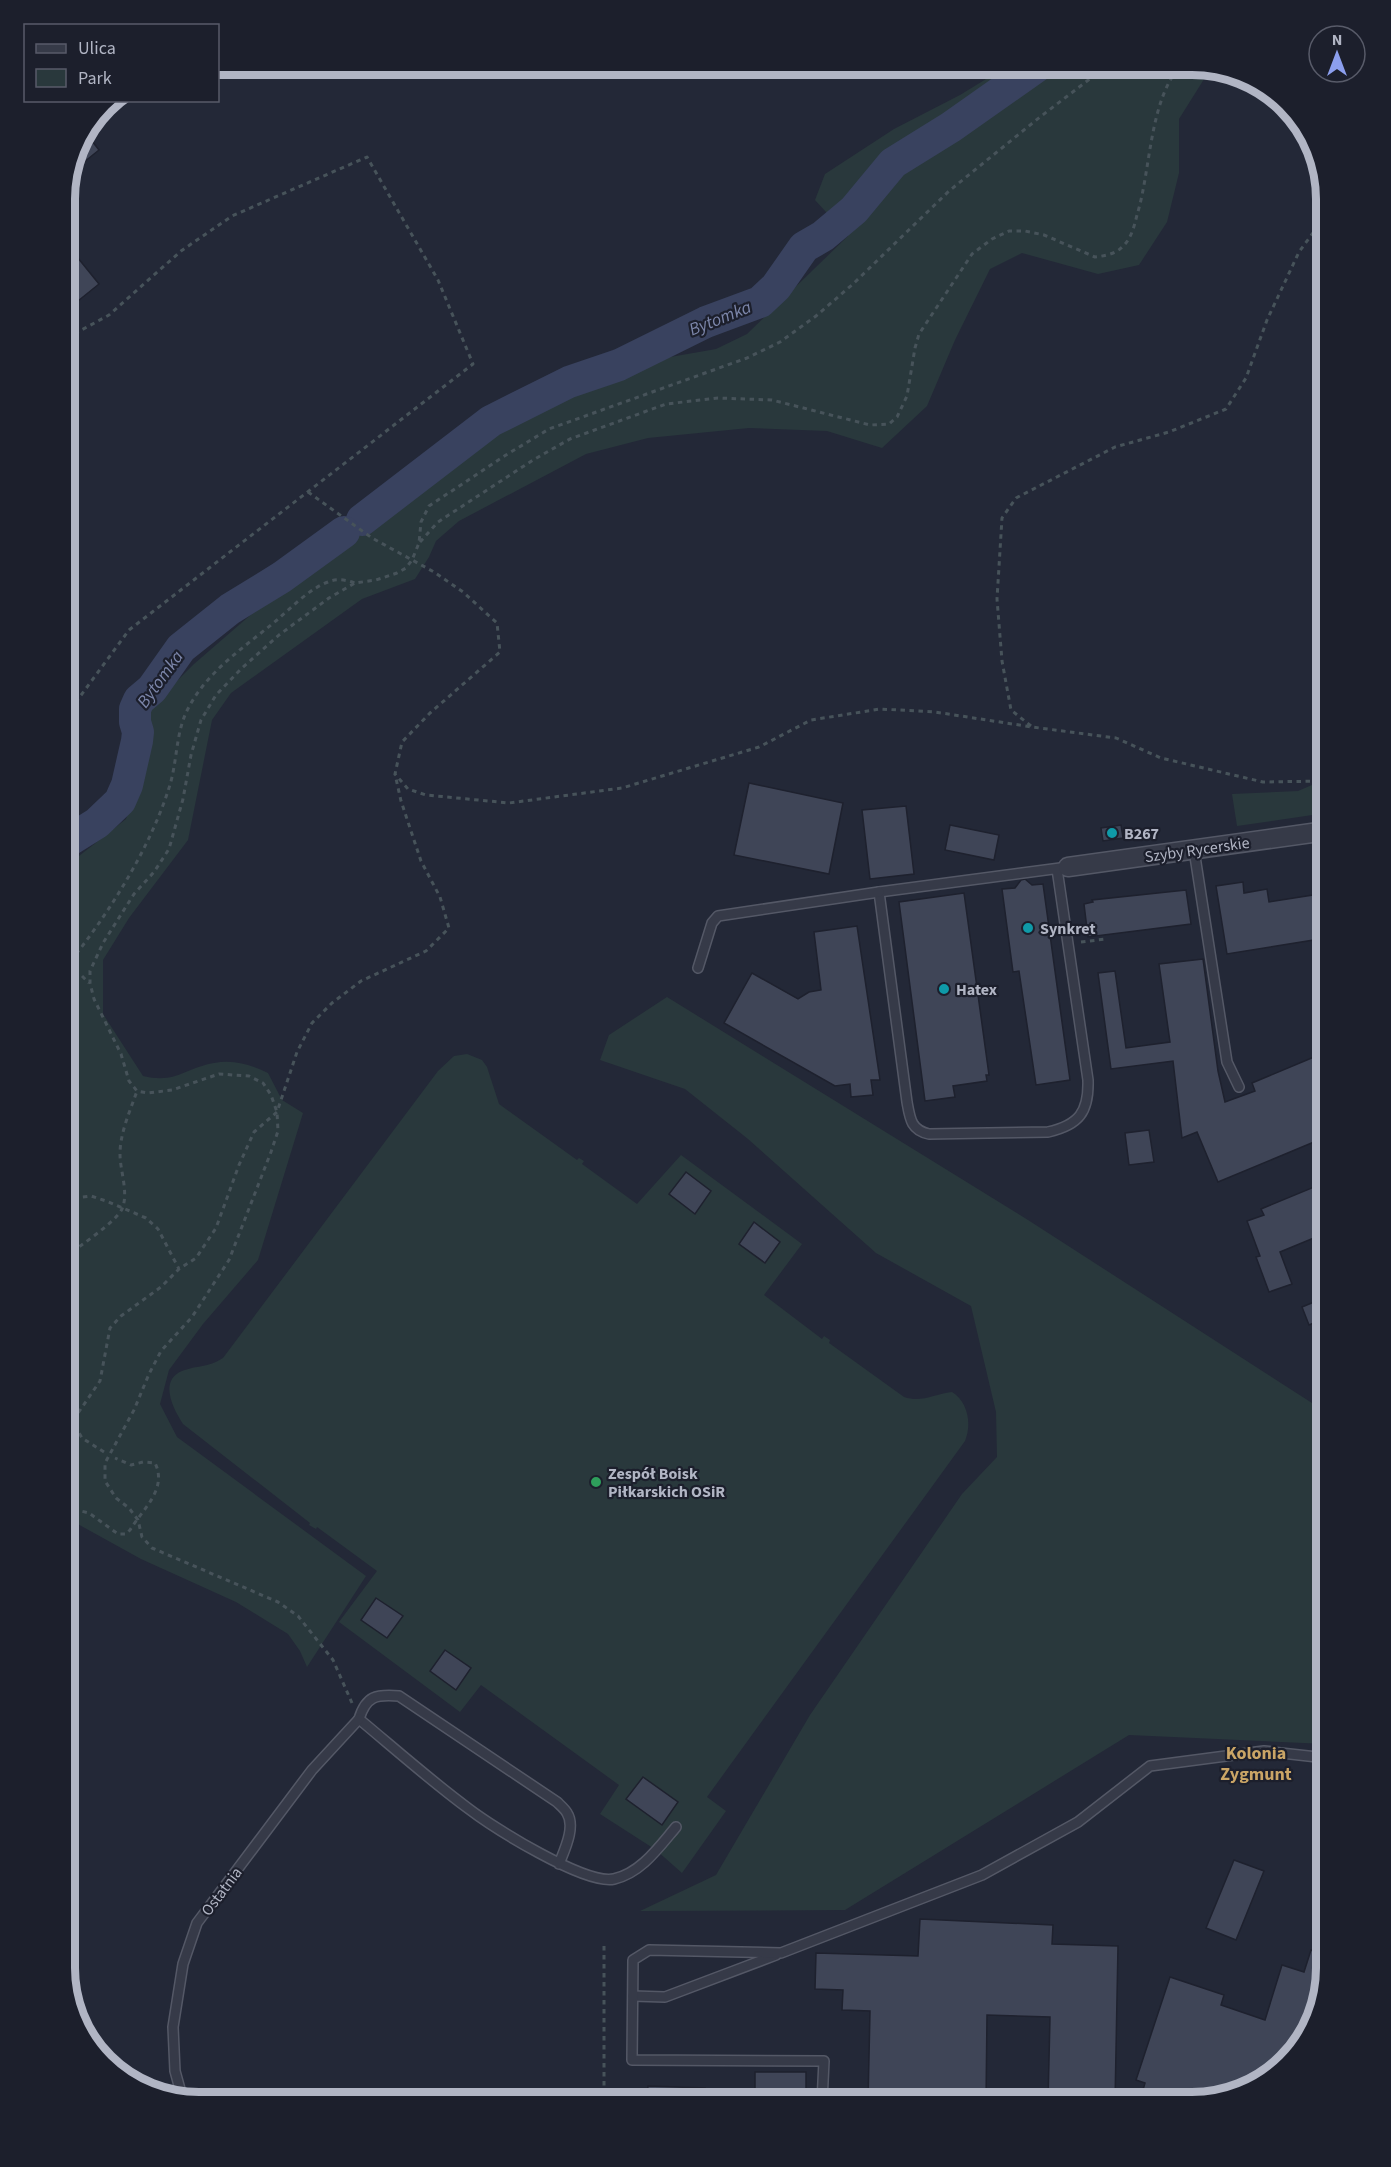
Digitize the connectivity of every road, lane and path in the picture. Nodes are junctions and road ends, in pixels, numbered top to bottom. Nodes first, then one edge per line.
1 (1095, 75) edge
2 (1173, 75) edge
3 (1316, 229) edge
4 (75, 334) edge
5 (308, 492) junction
6 (419, 543) junction
7 (412, 561) junction
8 (354, 583) junction
9 (75, 703) edge
10 (1032, 727) junction
11 (395, 774) junction
12 (1316, 781) edge
13 (1316, 832) edge
14 (1194, 850) junction
15 (1063, 868) junction
16 (879, 892) junction
17 (1106, 939) dead end
18 (1076, 942) dead end
19 (75, 957) edge
20 (698, 968) dead end
21 (75, 973) edge
22 (90, 983) junction
23 (1239, 1088) dead end
24 (137, 1091) junction
25 (276, 1112) junction
26 (75, 1198) edge
27 (122, 1209) junction
28 (75, 1249) edge
29 (179, 1269) junction
30 (104, 1452) dead end
31 (115, 1458) dead end
32 (75, 1510) edge
33 (138, 1520) junction
34 (359, 1719) junction
35 (1316, 1757) edge
36 (676, 1827) dead end
37 (559, 1864) junction
38 (604, 1946) dead end
39 (781, 1953) junction
40 (633, 1996) junction
41 (180, 2091) edge
42 (604, 2092) edge
43 (822, 2092) edge

1 - 6 path
2 - 6 path
3 - 10 path
4 - 5 path
5 - 7 path
5 - 9 path
6 - 7 path
7 - 8 path
7 - 11 path
8 - 19 path
8 - 22 path
10 - 11 path
10 - 12 path
11 - 25 path
13 - 14 street, Szyby Rycerskie
14 - 15 street, Szyby Rycerskie
14 - 23 lane
15 - 16 lane
15 - 16 lane
16 - 20 lane
17 - 18 path
21 - 22 path
22 - 24 path
24 - 25 path
24 - 27 path
25 - 29 path
25 - 33 path
26 - 27 path
27 - 28 path
27 - 29 path
29 - 30 path
31 - 33 path
32 - 33 path
33 - 34 path
34 - 37 lane
34 - 37 lane, Ostatnia
34 - 41 lane, Ostatnia
35 - 39 lane
36 - 37 lane
38 - 42 path
39 - 40 lane
39 - 40 lane
40 - 43 lane

